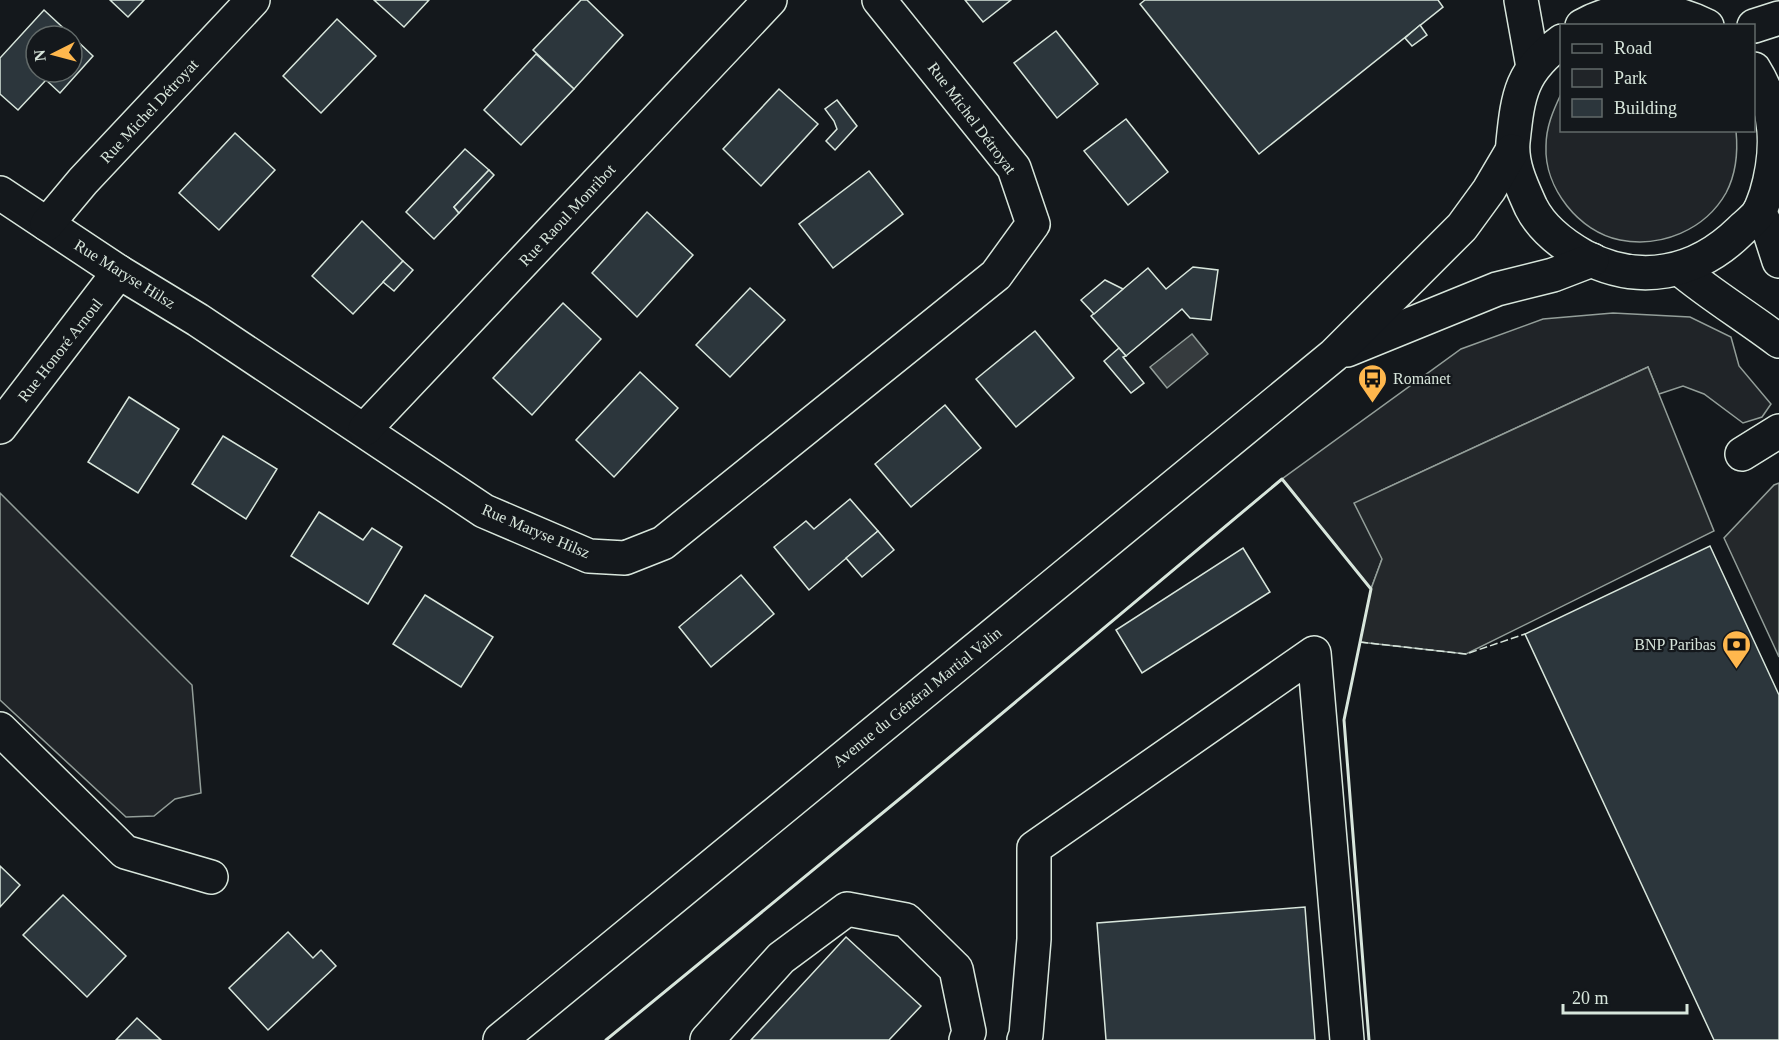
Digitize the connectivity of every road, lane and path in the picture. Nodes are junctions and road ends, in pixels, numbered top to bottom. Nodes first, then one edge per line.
1 (253, 0) edge
2 (770, 0) edge
3 (879, 0) edge
4 (1521, 0) edge
5 (1616, 6) edge
6 (1779, 18) edge
7 (1585, 24) edge
8 (1703, 24) edge
9 (1755, 26) edge
10 (1560, 43) edge
11 (1533, 67) junction
12 (1755, 71) edge
13 (1777, 118) edge
14 (1512, 151) junction
15 (0, 193) edge
16 (1759, 212) junction
17 (47, 224) junction
18 (1592, 260) junction
19 (1779, 261) edge
20 (1680, 269) junction
21 (120, 272) junction
22 (996, 274) joint
23 (1779, 340) edge
24 (1334, 355) junction
25 (0, 427) edge
26 (365, 429) junction
27 (1779, 431) edge
28 (1742, 454) dead end
29 (0, 729) edge
30 (211, 877) dead end
31 (1026, 1038) edge
32 (500, 1040) edge
33 (707, 1040) edge
34 (966, 1040) edge
35 (1347, 1040) edge

1 - 17 street, Rue Michel Détroyat
2 - 26 street, Rue Raoul Monribot
3 - 22 street, Rue Michel Détroyat
4 - 11 street
5 - 7 street
5 - 8 street
6 - 9 street
10 - 11 street
11 - 14 street
12 - 13 street
13 - 16 street
14 - 18 street
14 - 24 street, Avenue du Général Martial Valin
15 - 17 street, Rue Maryse Hilsz
16 - 19 street
16 - 20 street
17 - 21 street, Rue Maryse Hilsz
18 - 20 street
18 - 24 street, Avenue du Général Martial Valin
20 - 23 street
21 - 25 street, Rue Honoré Arnoul
21 - 26 street, Rue Maryse Hilsz
22 - 26 street, Rue Maryse Hilsz
24 - 32 street, Avenue du Général Martial Valin
27 - 28 street
29 - 30 street
31 - 35 street
33 - 34 street

